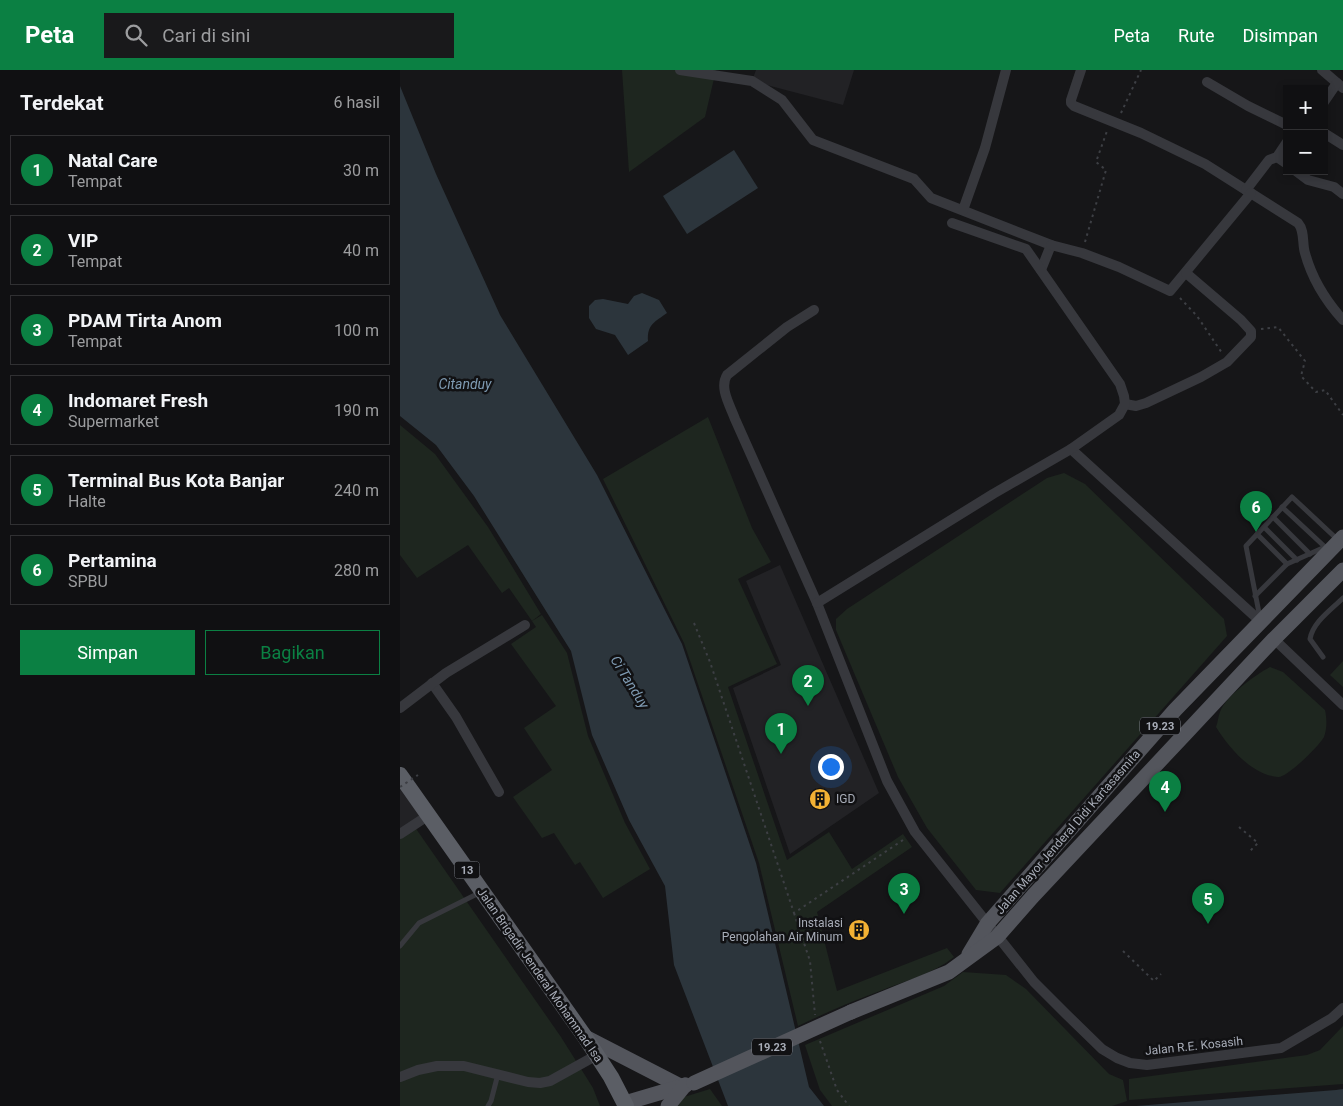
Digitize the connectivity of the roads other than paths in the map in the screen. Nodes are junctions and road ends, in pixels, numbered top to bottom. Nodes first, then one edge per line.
1 (680, 70) edge
2 (1006, 70) edge
3 (1082, 70) edge
4 (1322, 70) edge
5 (1207, 82) dead end
6 (1340, 85) edge
7 (1328, 98) edge
8 (1283, 123) edge
9 (1328, 136) edge
10 (1343, 145) edge
11 (1283, 148) edge
12 (1277, 157) junction
13 (1283, 161) edge
14 (1301, 175) edge
15 (1249, 192) junction
16 (1343, 194) edge
17 (963, 210) junction
18 (952, 223) dead end
19 (1051, 245) junction
20 (1041, 270) junction
21 (1186, 273) junction
22 (814, 310) dead end
23 (1343, 320) edge
24 (1125, 404) junction
25 (1071, 449) junction
26 (1282, 507) junction
27 (1273, 517) junction
28 (1264, 527) junction
29 (1257, 534) junction
30 (1336, 542) edge
31 (1310, 554) junction
32 (1296, 560) junction
33 (1287, 564) junction
34 (1343, 570) edge
35 (1255, 596) junction
36 (1343, 598) edge
37 (817, 603) junction
38 (1260, 621) junction
39 (526, 625) dead end
40 (1274, 639) junction
41 (1323, 657) dead end
42 (432, 683) junction
43 (1343, 705) edge
44 (400, 708) edge
45 (400, 774) edge
46 (498, 792) dead end
47 (429, 815) junction
48 (400, 834) edge
49 (482, 891) junction
50 (987, 924) junction
51 (998, 937) junction
52 (400, 946) edge
53 (966, 959) junction
54 (1343, 1008) edge
55 (585, 1037) junction
56 (596, 1055) junction
57 (498, 1074) junction
58 (400, 1077) edge
59 (687, 1085) junction
60 (626, 1105) edge
61 (488, 1106) edge
62 (668, 1106) edge

1 - 17 street
2 - 17 street
3 - 15 street
4 - 6 street
5 - 8 street
6 - 7 street
9 - 10 street
11 - 12 street
12 - 13 street
12 - 15 street
14 - 16 street
15 - 21 street
15 - 23 street
17 - 19 street
18 - 20 street
19 - 20 street
19 - 21 street
20 - 24 street
21 - 24 street
22 - 37 street, Jalan R.E. Kosasih
24 - 25 street
25 - 37 street
25 - 38 street
26 - 27 lane
26 - 30 lane
26 - 30 lane
27 - 28 lane
27 - 31 lane
28 - 29 lane
28 - 32 lane
29 - 33 lane
29 - 35 lane
30 - 31 lane
30 - 38 main road, Jalan Mayor Jenderal Didi Kartasasmita / 19.23
31 - 32 lane
32 - 33 lane
33 - 35 lane
34 - 40 main road, 19.23
35 - 38 lane
36 - 41 lane
37 - 50 street, Jalan R.E. Kosasih
38 - 50 main road, Jalan Mayor Jenderal Didi Kartasasmita / 19.23
39 - 42 street
40 - 43 street
40 - 51 main road, 19.23
42 - 44 street
42 - 46 street
45 - 47 highway, Jalan Brigadir Jenderal Mohammad Isa / 13
47 - 48 street
47 - 49 highway, Jalan Brigadir Jenderal Mohammad Isa / 13
49 - 52 lane
49 - 55 highway, Jalan Brigadir Jenderal Mohammad Isa / 13
50 - 51 street, Jalan R.E. Kosasih
50 - 53 main road, Jalan Mayor Jenderal Didi Kartasasmita / 19.23
51 - 53 main road, 19.23
51 - 54 street, Jalan R.E. Kosasih
53 - 59 main road, 19.23, bridge
55 - 56 highway, Jalan Brigadir Jenderal Mohammad Isa / 13
55 - 59 main road
56 - 57 street
56 - 60 highway, Jalan Brigadir Jenderal Mohammad Isa / 13
57 - 58 street
57 - 61 lane
59 - 60 main road, 19.23
59 - 62 main road

